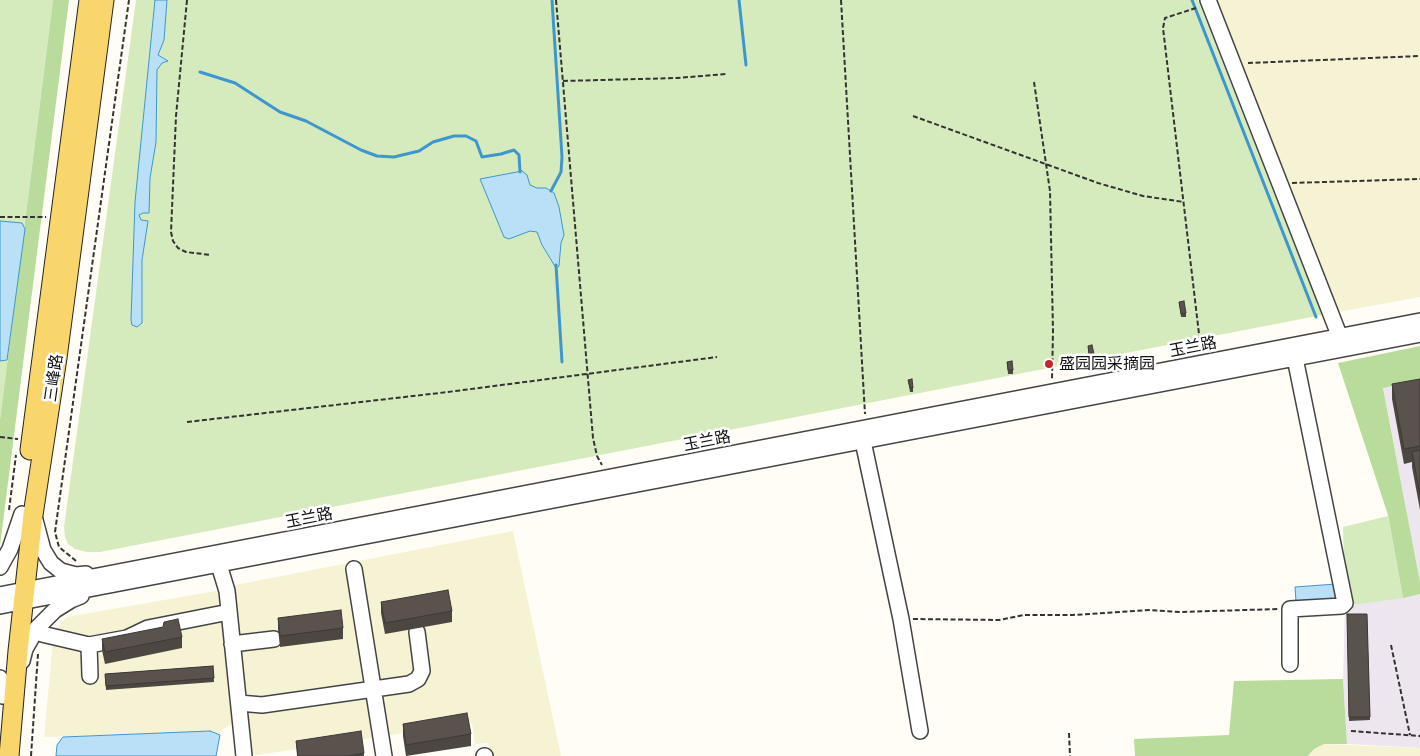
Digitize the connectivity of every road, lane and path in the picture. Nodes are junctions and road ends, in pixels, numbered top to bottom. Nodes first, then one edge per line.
1 (89, 0) edge
2 (104, 0) edge
3 (129, 0) edge
4 (186, 0) edge
5 (556, 0) edge
6 (841, 0) edge
7 (1204, 4) edge
8 (1420, 56) edge
9 (1233, 63) junction
10 (726, 74) dead end
11 (563, 81) junction
12 (1034, 82) dead end
13 (913, 116) dead end
14 (1047, 165) junction
15 (1420, 179) edge
16 (1280, 184) junction
17 (1184, 202) junction
18 (0, 216) edge
19 (46, 217) dead end
20 (211, 255) dead end
21 (1420, 321) edge
22 (1420, 334) edge
23 (1342, 343) junction
24 (717, 357) dead end
25 (1295, 358) junction
26 (1203, 363) junction
27 (587, 374) junction
28 (1052, 385) dead end
29 (187, 422) dead end
30 (866, 434) junction
31 (0, 437) edge
32 (18, 439) dead end
33 (609, 478) junction
34 (28, 514) junction
35 (217, 559) junction
36 (82, 563) dead end
37 (0, 567) edge
38 (354, 570) dead end
39 (116, 578) junction
40 (12, 598) edge
41 (1290, 609) junction
42 (229, 612) junction
43 (901, 619) junction
44 (417, 632) dead end
45 (42, 634) dead end
46 (274, 639) dead end
47 (232, 644) junction
48 (88, 645) junction
49 (1391, 645) dead end
50 (1290, 664) dead end
51 (90, 676) dead end
52 (0, 678) edge
53 (373, 689) junction
54 (8, 695) junction
55 (238, 703) junction
56 (920, 730) dead end
57 (1351, 731) dead end
58 (1069, 733) dead end
59 (0, 734) edge
60 (1410, 735) junction
61 (1420, 736) edge
62 (9, 756) edge
63 (244, 756) edge
64 (384, 756) edge
65 (1070, 756) edge

1 - 34 main road, 三峰路
2 - 34 main road, 三峰路
3 - 36 path
4 - 20 path
5 - 11 path
6 - 30 path
7 - 9 street
7 - 17 path
8 - 9 path
9 - 16 street
10 - 11 path
11 - 27 path
12 - 14 path
13 - 14 path
14 - 17 path
14 - 28 path
15 - 16 path
16 - 23 street
17 - 26 path
18 - 19 path
21 - 23 street, 玉兰路
22 - 23 street, 玉兰路
23 - 25 street, 玉兰路
23 - 26 street, 玉兰路
24 - 27 path
25 - 30 street, 玉兰路
25 - 41 street
26 - 30 street, 玉兰路
27 - 29 path
27 - 33 path
30 - 33 street, 玉兰路
30 - 35 street, 玉兰路
30 - 43 street
31 - 32 path
33 - 35 street, 玉兰路
34 - 37 street
34 - 39 street
34 - 40 main road, 三峰路
35 - 39 street, 玉兰路
35 - 42 street
38 - 53 street
39 - 40 street, 玉兰路
39 - 54 street
40 - 54 main road, 三峰路
41 - 43 path
41 - 50 street
42 - 47 street
42 - 48 street
43 - 56 street
44 - 53 street
45 - 48 street
46 - 47 street
47 - 55 street
48 - 51 street
49 - 60 path
52 - 54 street
53 - 55 street
53 - 64 street
54 - 59 main road, 三峰路
54 - 62 main road, 三峰路
55 - 63 street
57 - 60 path
58 - 65 path
60 - 61 path

